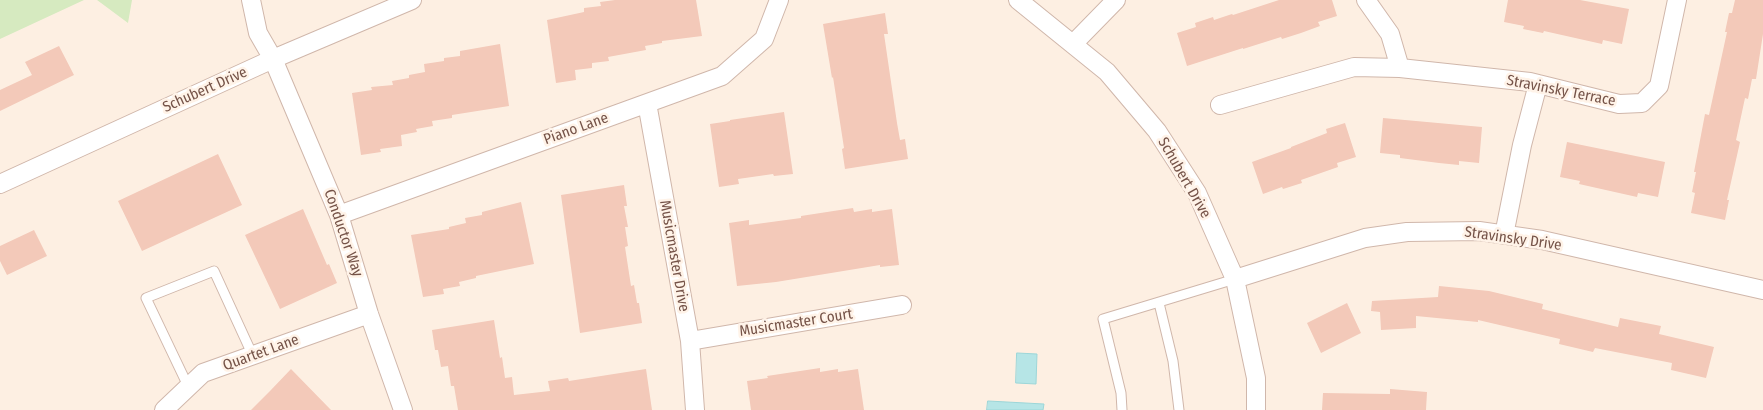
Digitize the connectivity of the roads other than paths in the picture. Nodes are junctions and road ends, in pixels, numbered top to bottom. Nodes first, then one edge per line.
1 (251, 0) edge
2 (412, 0) edge
3 (779, 0) edge
4 (1018, 0) edge
5 (1116, 0) edge
6 (1366, 0) edge
7 (1677, 0) edge
8 (1073, 44) junction
9 (273, 59) junction
10 (1400, 68) junction
11 (1538, 84) junction
12 (647, 103) junction
13 (1220, 106) dead end
14 (0, 184) edge
15 (339, 215) junction
16 (1504, 235) junction
17 (1235, 279) junction
18 (1763, 290) edge
19 (1159, 303) junction
20 (902, 306) dead end
21 (369, 314) junction
22 (690, 341) junction
23 (253, 356) junction
24 (188, 386) junction
25 (164, 410) edge
26 (403, 410) edge
27 (696, 410) edge
28 (1122, 410) edge
29 (1179, 410) edge
30 (1256, 410) edge

1 - 9 street, Conductor Way
2 - 9 street, Schubert Drive
3 - 12 street, Piano Lane
4 - 8 street, Schubert Drive
5 - 8 street
6 - 10 street
7 - 11 street, Stravinsky Terrace
8 - 17 street, Schubert Drive
9 - 14 street, Schubert Drive
9 - 15 street, Conductor Way
10 - 11 street, Stravinsky Terrace
10 - 13 street, Stravinsky Terrace
11 - 16 street
12 - 15 street, Piano Lane
12 - 22 street, Musicmaster Drive
15 - 21 street, Conductor Way
16 - 17 street, Stravinsky Drive
16 - 18 street, Stravinsky Drive
17 - 19 lane
17 - 30 street, Schubert Drive
19 - 28 lane
19 - 29 lane
20 - 22 street, Musicmaster Court
21 - 23 street, Quartet Lane
21 - 26 street, Conductor Way
22 - 27 street, Musicmaster Drive
23 - 24 street, Quartet Lane
23 - 24 lane
24 - 25 street, Quartet Lane

